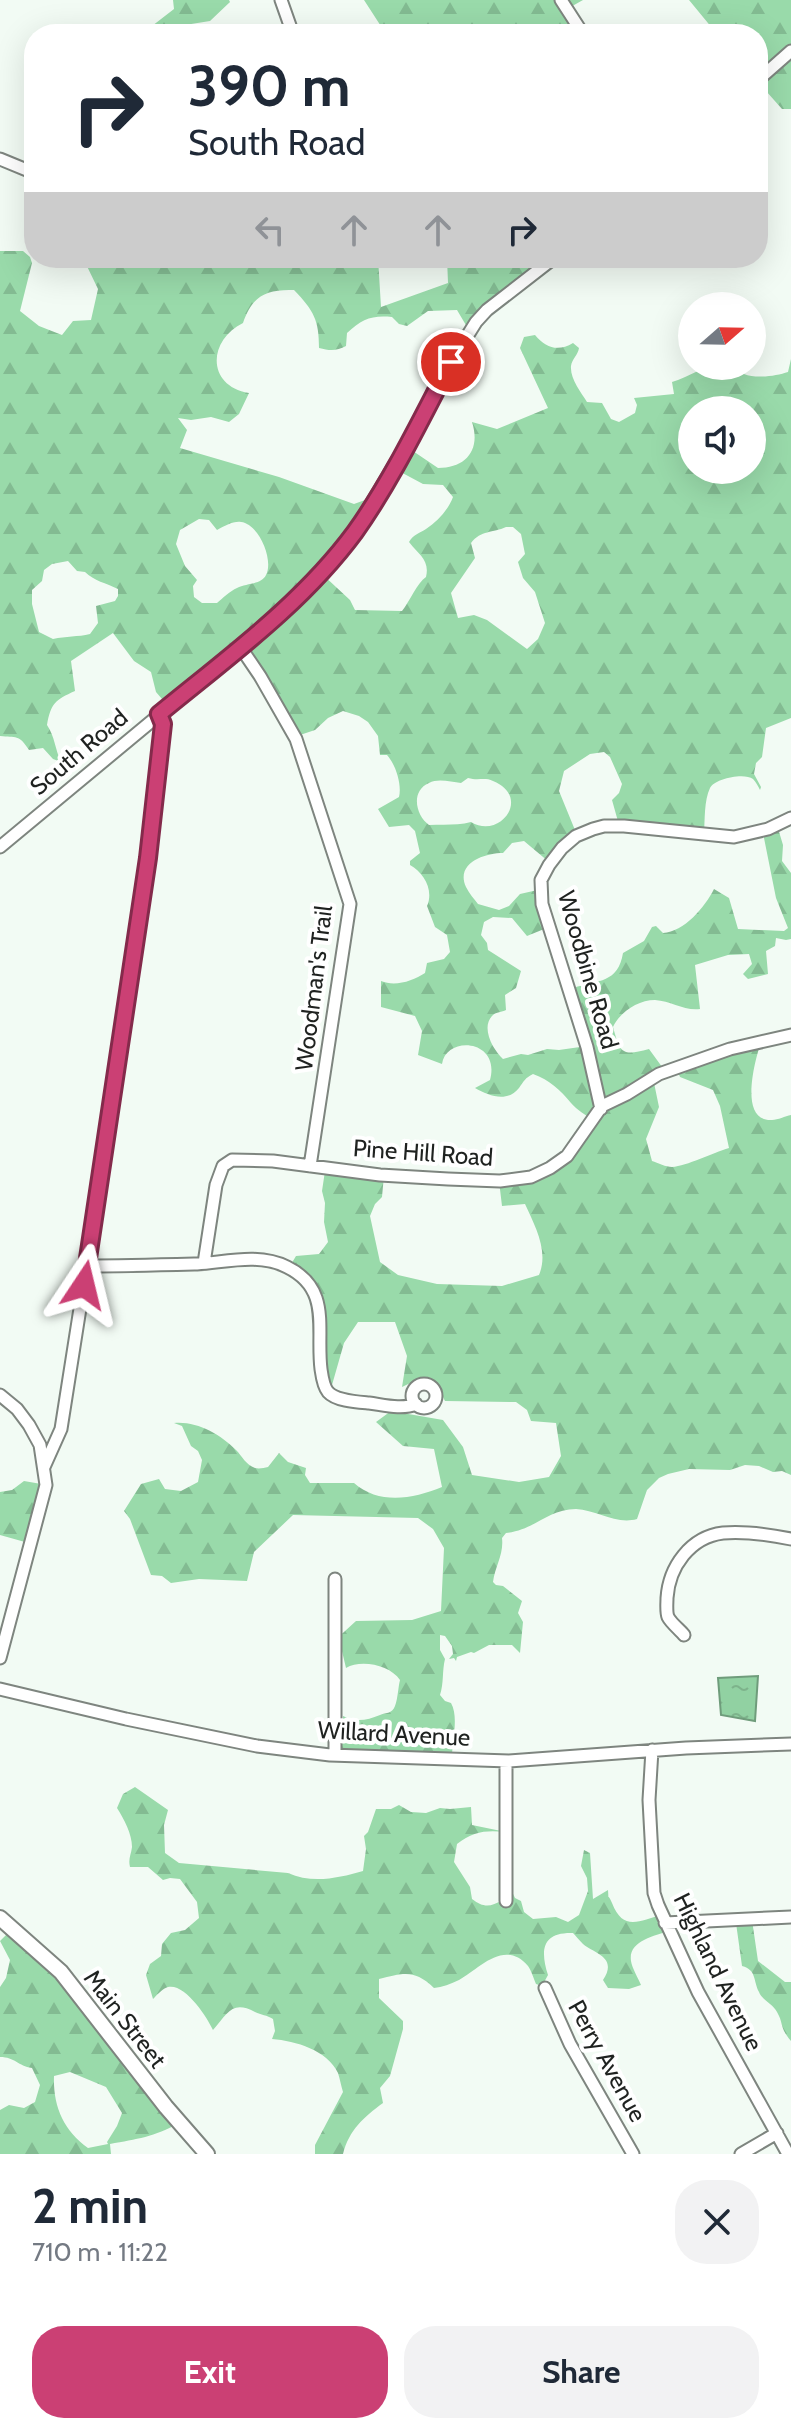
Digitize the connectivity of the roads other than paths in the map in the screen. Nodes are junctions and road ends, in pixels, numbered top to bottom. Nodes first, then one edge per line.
1 (281, 0) edge
2 (561, 0) edge
3 (289, 24) edge
4 (577, 24) edge
5 (791, 51) edge
6 (768, 71) edge
7 (0, 159) edge
8 (24, 170) edge
9 (536, 268) edge
10 (542, 268) edge
11 (537, 272) junction
12 (241, 648) junction
13 (159, 714) junction
14 (791, 818) edge
15 (0, 847) edge
16 (791, 1035) edge
17 (601, 1109) junction
18 (310, 1166) junction
19 (204, 1263) junction
20 (87, 1266) junction
21 (0, 1395) edge
22 (416, 1404) dead end
23 (44, 1467) junction
24 (791, 1539) edge
25 (335, 1579) dead end
26 (684, 1635) dead end
27 (0, 1658) edge
28 (0, 1689) edge
29 (791, 1744) edge
30 (652, 1750) junction
31 (335, 1755) junction
32 (506, 1761) junction
33 (506, 1901) dead end
34 (791, 1917) edge
35 (0, 1918) edge
36 (665, 1923) junction
37 (545, 1988) dead end
38 (777, 2133) junction
39 (207, 2154) edge
40 (633, 2154) edge
41 (741, 2154) edge
42 (788, 2154) edge

1 - 3 street
2 - 4 street
5 - 6 street
7 - 8 street
9 - 11 street
10 - 11 street, South Road
11 - 12 street, South Road
12 - 13 street, South Road
12 - 18 street, Woodman's Trail
13 - 15 street, South Road
13 - 20 street
14 - 17 street, Woodbine Road
16 - 17 street, Pine Hill Road
17 - 18 street, Pine Hill Road
18 - 19 street, Pine Hill Road
19 - 20 street
19 - 22 street
20 - 23 street
21 - 23 street
23 - 27 street
24 - 26 street
25 - 31 street
28 - 31 street, Willard Avenue
29 - 30 street, Willard Avenue
30 - 32 street, Willard Avenue
30 - 36 street, Highland Avenue
31 - 32 street, Willard Avenue
32 - 33 street
34 - 36 street
35 - 39 main road, Main Street
36 - 38 street, Highland Avenue
37 - 40 street, Perry Avenue
38 - 41 street
38 - 42 street, Highland Avenue

